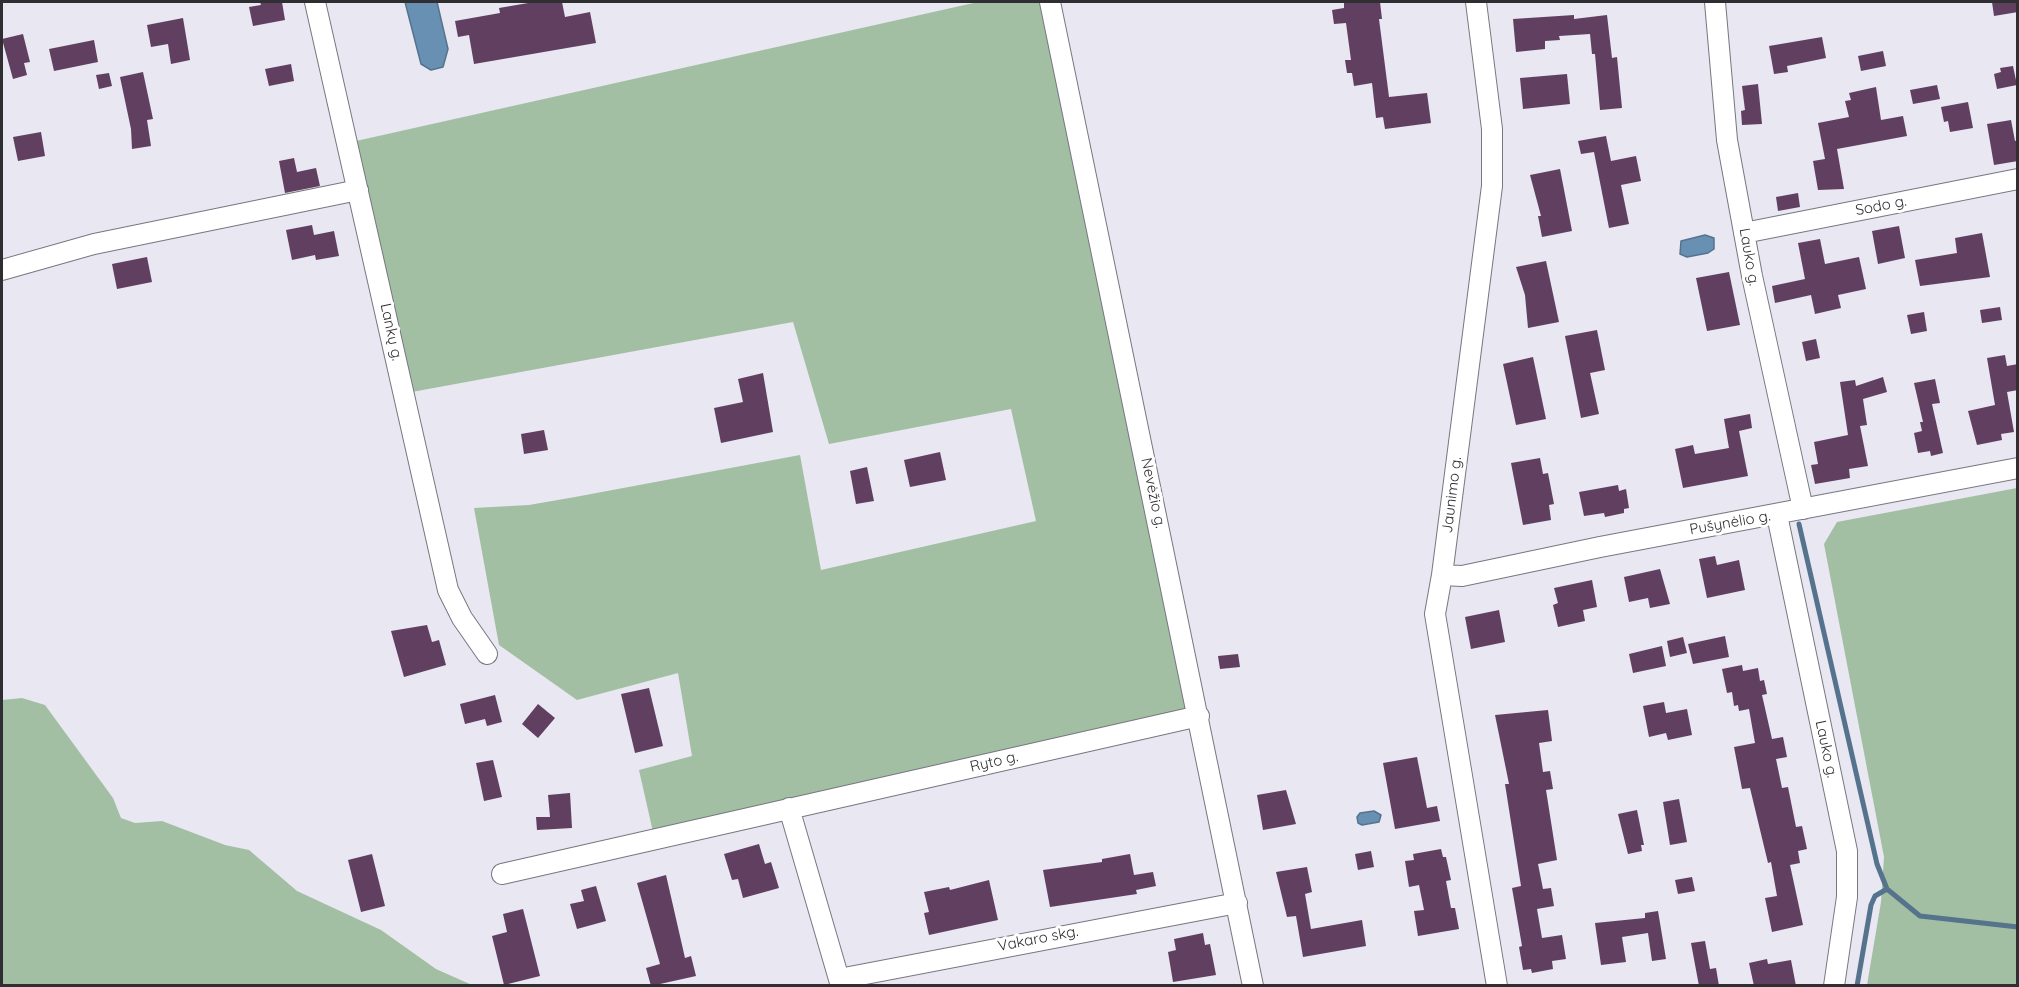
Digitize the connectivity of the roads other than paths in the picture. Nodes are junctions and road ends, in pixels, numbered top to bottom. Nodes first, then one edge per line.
1 (315, 2) edge
2 (1050, 2) edge
3 (1476, 2) edge
4 (1715, 2) edge
5 (2018, 178) edge
6 (358, 190) junction
7 (1744, 233) junction
8 (2, 270) edge
9 (2018, 468) edge
10 (1803, 509) junction
11 (1777, 515) junction
12 (1442, 575) junction
13 (487, 654) dead end
14 (1199, 716) junction
15 (789, 808) junction
16 (502, 874) dead end
17 (1237, 903) junction
18 (840, 982) edge
19 (1253, 986) edge
20 (1497, 986) edge
21 (1834, 986) edge

1 - 6 street, Lankų g.
2 - 14 street, Nevėžio g.
3 - 12 street, Jaunimo g.
4 - 7 street, Lauko g.
5 - 7 street, Sodo g.
6 - 8 street
6 - 13 street, Lankų g.
7 - 10 street, Lauko g.
9 - 10 street, Pušynėlio g.
10 - 11 street, Pušynėlio g.
11 - 12 street, Pušynėlio g.
11 - 21 street, Lauko g.
12 - 20 street, Jaunimo g.
14 - 15 street, Ryto g.
14 - 17 street, Nevėžio g.
15 - 16 street, Ryto g.
15 - 18 street
17 - 18 street, Vakaro skg.
17 - 19 street, Nevėžio g.

